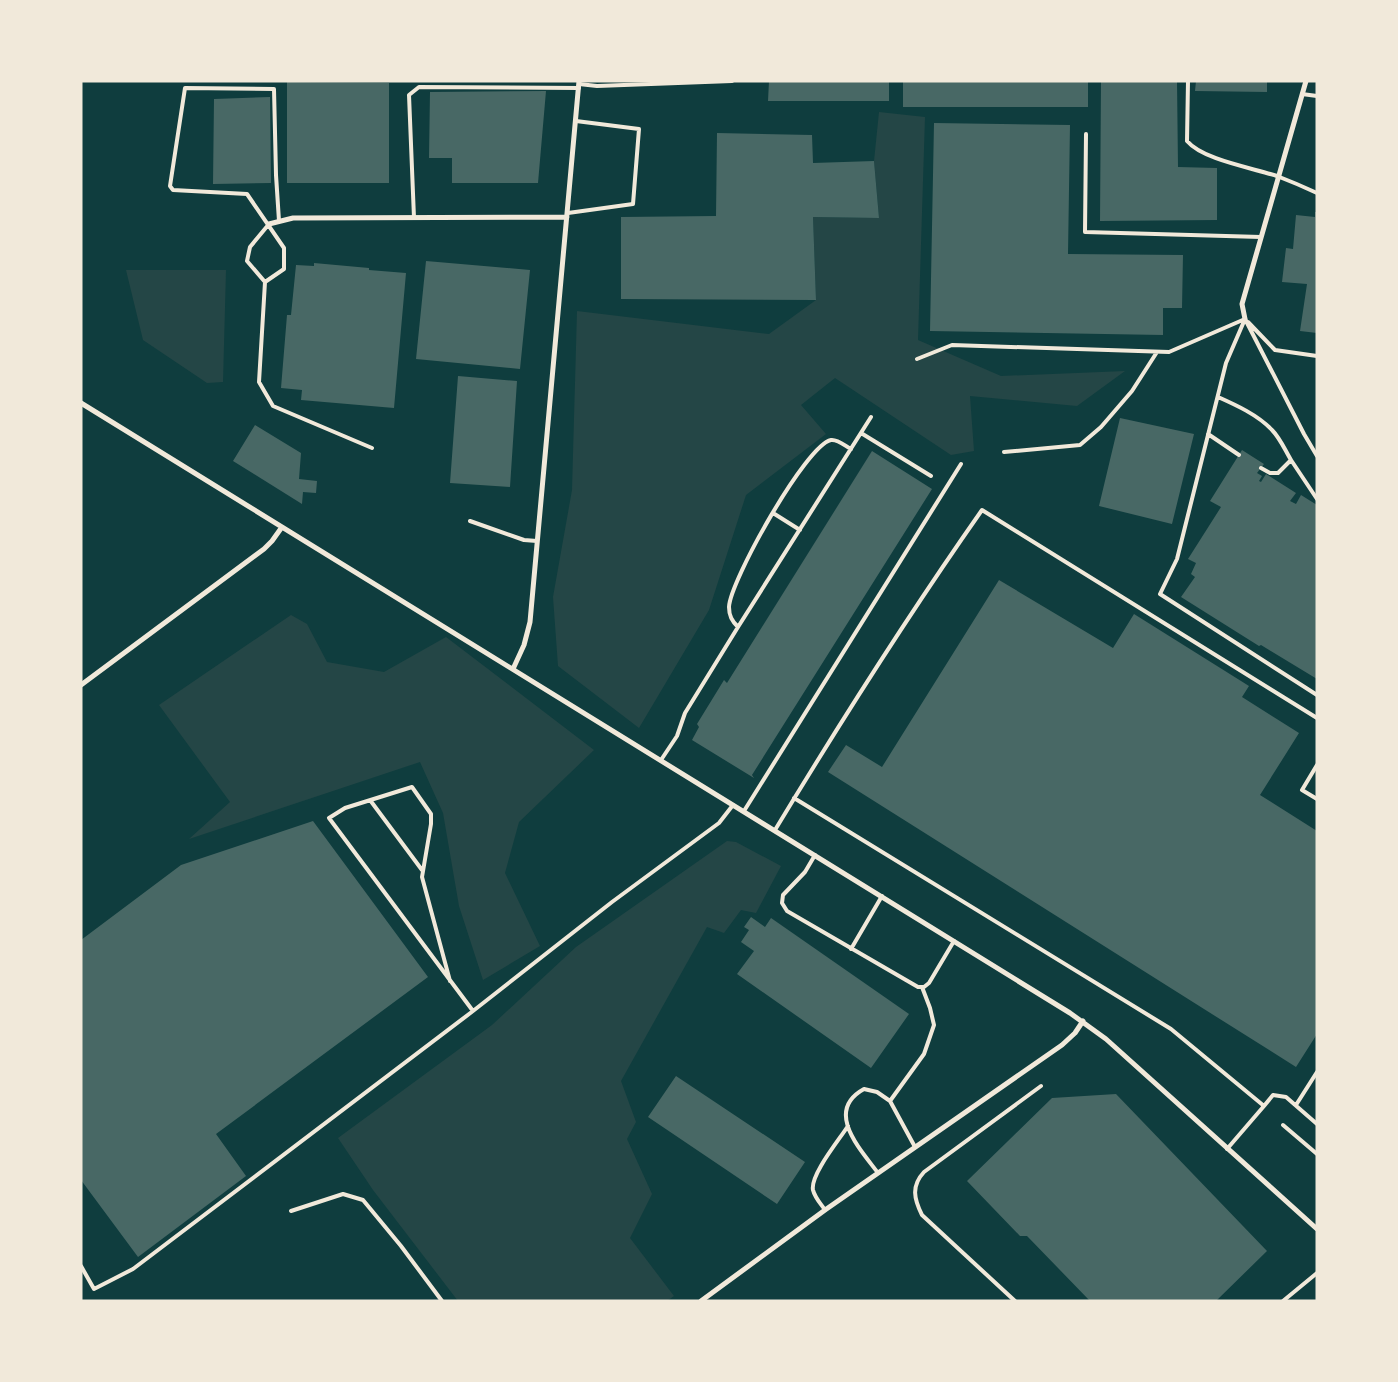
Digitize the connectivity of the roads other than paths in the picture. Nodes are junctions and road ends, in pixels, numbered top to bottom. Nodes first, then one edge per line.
1 (732, 81) edge
2 (1188, 81) edge
3 (1306, 81) edge
4 (660, 82) edge
5 (579, 84) edge
6 (1302, 94) junction
7 (1317, 96) edge
8 (576, 121) junction
9 (1086, 134) dead end
10 (1278, 177) junction
11 (1317, 193) edge
12 (568, 215) junction
13 (414, 218) junction
14 (279, 222) junction
15 (269, 224) junction
16 (1261, 237) junction
17 (265, 282) junction
18 (1245, 319) junction
19 (1157, 352) junction
20 (1317, 356) edge
21 (917, 359) dead end
22 (1218, 397) junction
23 (82, 406) edge
24 (872, 417) dead end
25 (862, 433) junction
26 (1208, 434) junction
27 (372, 448) dead end
28 (851, 449) junction
29 (1004, 452) dead end
30 (1239, 455) dead end
31 (1317, 456) edge
32 (1291, 460) junction
33 (960, 464) dead end
34 (1261, 468) dead end
35 (931, 476) dead end
36 (1317, 498) edge
37 (773, 513) junction
38 (470, 521) dead end
39 (282, 527) junction
40 (800, 530) junction
41 (537, 540) junction
42 (738, 627) junction
43 (513, 669) junction
44 (81, 685) edge
45 (1317, 695) edge
46 (1317, 718) edge
47 (661, 760) junction
48 (1317, 765) edge
49 (794, 798) junction
50 (1317, 799) edge
51 (370, 800) junction
52 (734, 804) junction
53 (744, 811) junction
54 (775, 830) junction
55 (815, 855) junction
56 (422, 870) junction
57 (882, 896) junction
58 (954, 941) junction
59 (851, 949) junction
60 (450, 981) junction
61 (922, 987) junction
62 (473, 1011) junction
63 (1083, 1022) junction
64 (1317, 1072) edge
65 (1041, 1086) dead end
66 (890, 1101) junction
67 (1296, 1105) junction
68 (1264, 1106) junction
69 (1317, 1124) edge
70 (1283, 1125) dead end
71 (848, 1126) junction
72 (915, 1148) junction
73 (1227, 1149) junction
74 (1317, 1154) edge
75 (878, 1174) junction
76 (825, 1210) junction
77 (291, 1211) dead end
78 (1317, 1229) edge
79 (81, 1266) edge
80 (1317, 1273) edge
81 (442, 1301) edge
82 (701, 1301) edge
83 (1015, 1301) edge
84 (1283, 1301) edge

1 - 4 lane
2 - 10 lane
3 - 6 street
4 - 5 lane
5 - 8 street
5 - 13 lane
6 - 7 lane
6 - 10 street
8 - 12 street
8 - 12 lane
9 - 16 lane
10 - 11 lane
10 - 16 street
12 - 13 street
12 - 41 street
13 - 14 street
14 - 15 street
14 - 15 lane
15 - 17 lane
15 - 17 lane
16 - 18 street
17 - 27 lane
18 - 19 lane
18 - 20 lane
18 - 22 lane
18 - 31 lane
19 - 21 lane
19 - 29 lane
22 - 26 lane
22 - 32 lane
23 - 39 street
24 - 25 lane
25 - 28 lane
25 - 35 lane
26 - 30 lane
26 - 45 lane
28 - 37 lane
28 - 40 lane
32 - 34 lane
32 - 36 lane
33 - 53 lane
37 - 40 lane
37 - 42 lane
38 - 41 lane
39 - 43 street
39 - 44 street
40 - 42 lane
41 - 43 street
42 - 47 lane
43 - 47 street
46 - 49 lane
47 - 52 street
48 - 50 lane
49 - 54 lane
49 - 68 lane
51 - 56 lane
51 - 56 lane
51 - 60 lane
52 - 53 street
52 - 62 lane
53 - 54 street
54 - 55 street
55 - 57 street
55 - 59 lane
56 - 60 lane
57 - 58 street
57 - 59 lane
58 - 61 lane
58 - 63 street
59 - 61 lane
60 - 62 lane
61 - 66 lane
62 - 79 lane
63 - 72 street
63 - 73 street
64 - 67 lane
65 - 83 lane
66 - 71 lane
66 - 72 lane
67 - 68 lane
67 - 69 lane
68 - 73 lane
70 - 74 lane
71 - 75 lane
71 - 76 lane
72 - 75 street
73 - 78 street
75 - 76 street
76 - 82 street
77 - 81 lane
80 - 84 lane

